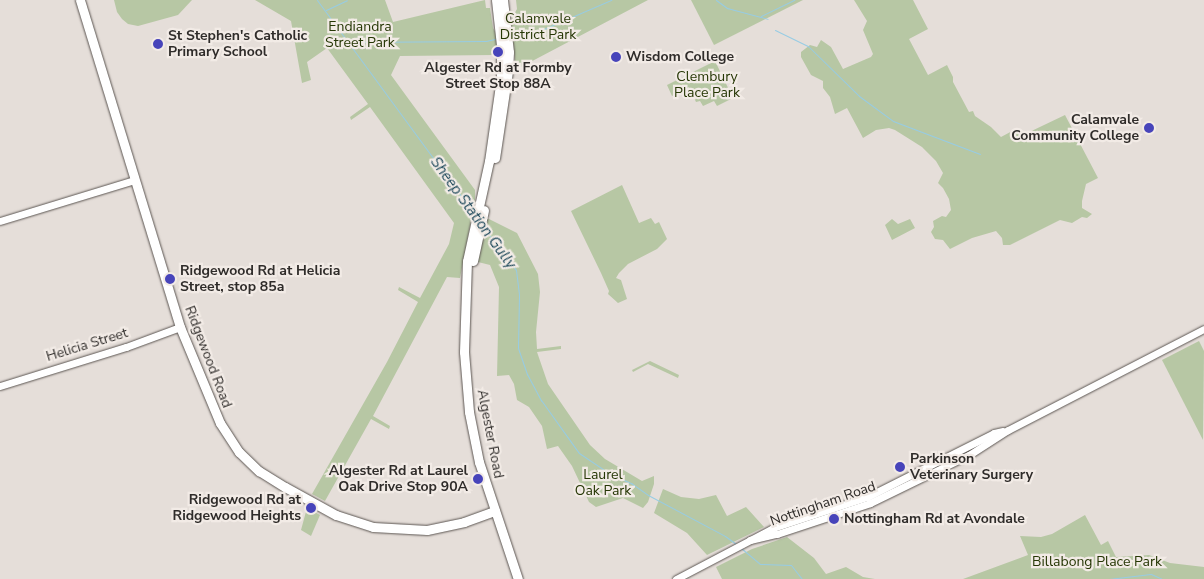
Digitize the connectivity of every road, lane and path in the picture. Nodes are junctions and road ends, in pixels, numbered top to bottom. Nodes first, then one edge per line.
1 (80, 0) edge
2 (496, 0) edge
3 (503, 0) edge
4 (134, 180) junction
5 (480, 212) junction
6 (0, 221) edge
7 (180, 327) junction
8 (1204, 329) edge
9 (0, 386) edge
10 (495, 511) junction
11 (518, 579) edge
12 (676, 579) edge

1 - 4 main road, Ridgewood Road
2 - 5 main road, Algester Road
3 - 5 main road, Algester Road
4 - 6 street
4 - 7 main road, Ridgewood Road
5 - 10 main road, Algester Road
7 - 9 street, Helicia Street
7 - 10 main road, Ridgewood Road
8 - 12 street, Nottingham Road
10 - 11 main road, Algester Road

